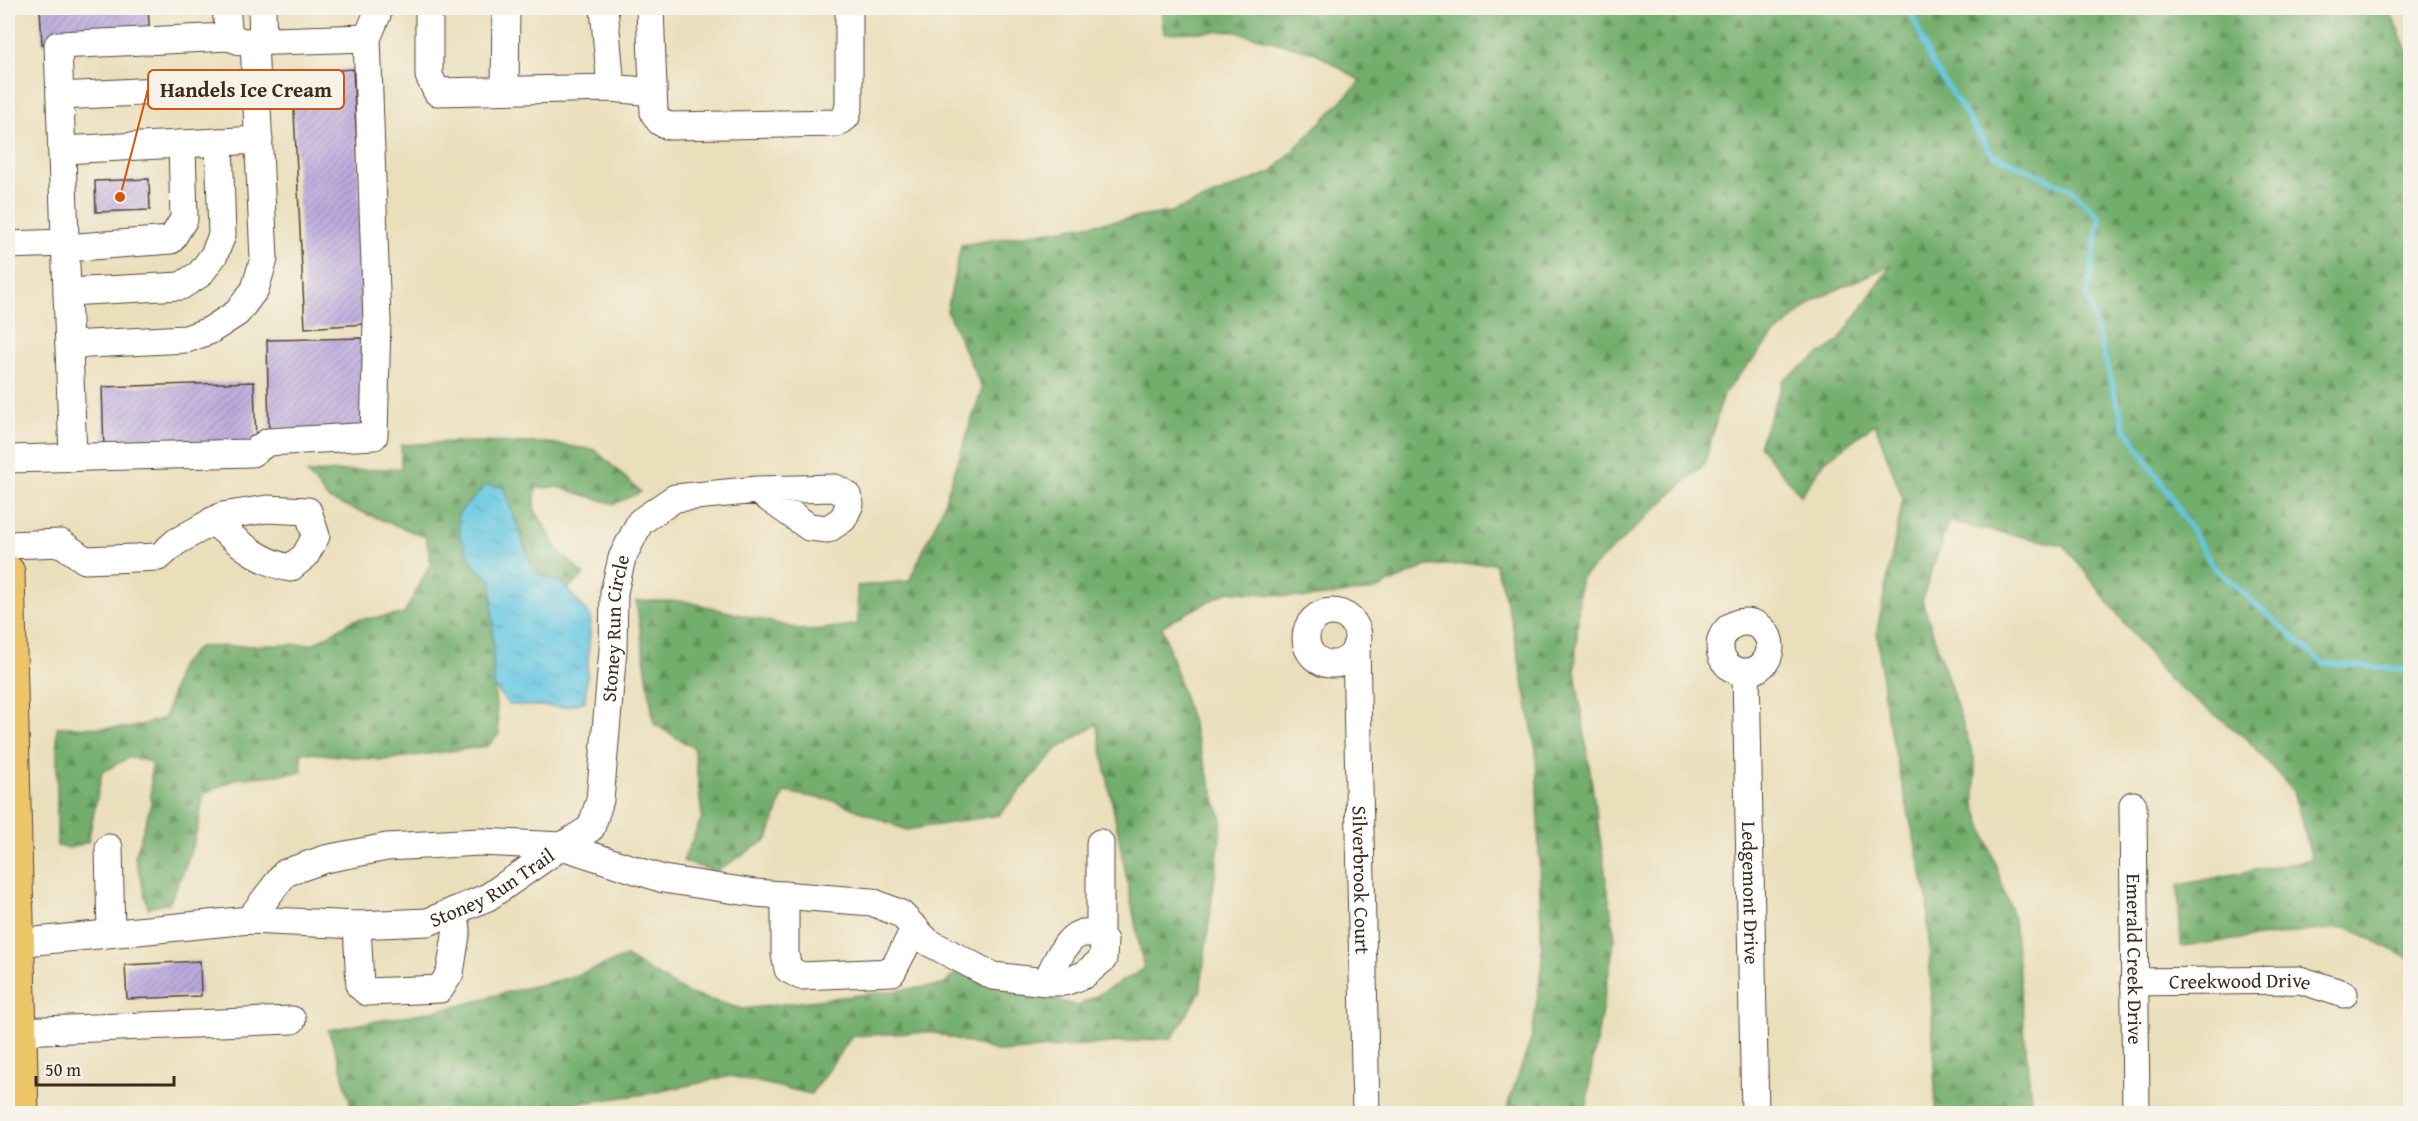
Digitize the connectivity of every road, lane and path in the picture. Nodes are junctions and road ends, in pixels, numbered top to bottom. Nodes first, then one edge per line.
1 (226, 8) edge
2 (262, 8) edge
3 (377, 8) edge
4 (429, 8) edge
5 (506, 8) edge
6 (604, 8) edge
7 (650, 8) edge
8 (849, 8) edge
9 (367, 38) junction
10 (249, 40) junction
11 (256, 86) junction
12 (611, 88) junction
13 (505, 90) junction
14 (653, 92) junction
15 (60, 96) junction
16 (259, 140) junction
17 (219, 142) junction
18 (182, 144) junction
19 (62, 150) junction
20 (8, 245) edge
21 (65, 245) junction
22 (67, 292) junction
23 (69, 345) junction
24 (73, 458) junction
25 (8, 459) edge
26 (757, 490) dead end
27 (212, 522) dead end
28 (8, 545) edge
29 (8, 573) edge
30 (9, 646) edge
31 (1356, 646) dead end
32 (1746, 673) dead end
33 (10, 779) edge
34 (2133, 805) dead end
35 (10, 838) edge
36 (1100, 843) dead end
37 (562, 846) junction
38 (109, 848) dead end
39 (785, 895) junction
40 (454, 911) junction
41 (249, 920) junction
42 (357, 925) junction
43 (915, 928) junction
44 (111, 933) junction
45 (16, 943) junction
46 (2134, 982) junction
47 (2344, 994) dead end
48 (292, 1020) dead end
49 (19, 1031) junction
50 (22, 1113) edge
51 (1366, 1113) edge
52 (1755, 1113) edge
53 (2136, 1113) edge

1 - 10 street
2 - 10 street
3 - 9 street
4 - 13 street
5 - 13 street
6 - 12 street
7 - 14 street
8 - 14 street
9 - 10 street
9 - 24 street
10 - 11 street
10 - 15 street
11 - 15 street
11 - 16 street
12 - 13 street
12 - 14 street
15 - 19 street
16 - 17 street
16 - 23 street
17 - 18 street
17 - 22 street
18 - 19 street
18 - 21 street
19 - 21 street
20 - 21 street
21 - 22 street
22 - 23 street
23 - 24 street
24 - 25 street
26 - 37 street, Stoney Run Circle
27 - 28 street
29 - 30 main road
30 - 33 main road
31 - 51 street, Silverbrook Court
32 - 52 street, Ledgemont Drive
33 - 35 main road
34 - 46 street, Emerald Creek Drive
35 - 45 main road
36 - 43 street, Stoney Run Trail
37 - 39 street, Stoney Run Trail
37 - 40 street, Stoney Run Trail
37 - 41 street
38 - 44 street
39 - 43 street, Stoney Run Trail
39 - 43 street
40 - 42 street, Stoney Run Trail
40 - 42 street
41 - 42 street, Stoney Run Trail
41 - 44 street, Stoney Run Trail
44 - 45 street, Stoney Run Trail
45 - 49 main road
46 - 47 street, Creekwood Drive
46 - 53 street, Emerald Creek Drive
48 - 49 street
49 - 50 main road

